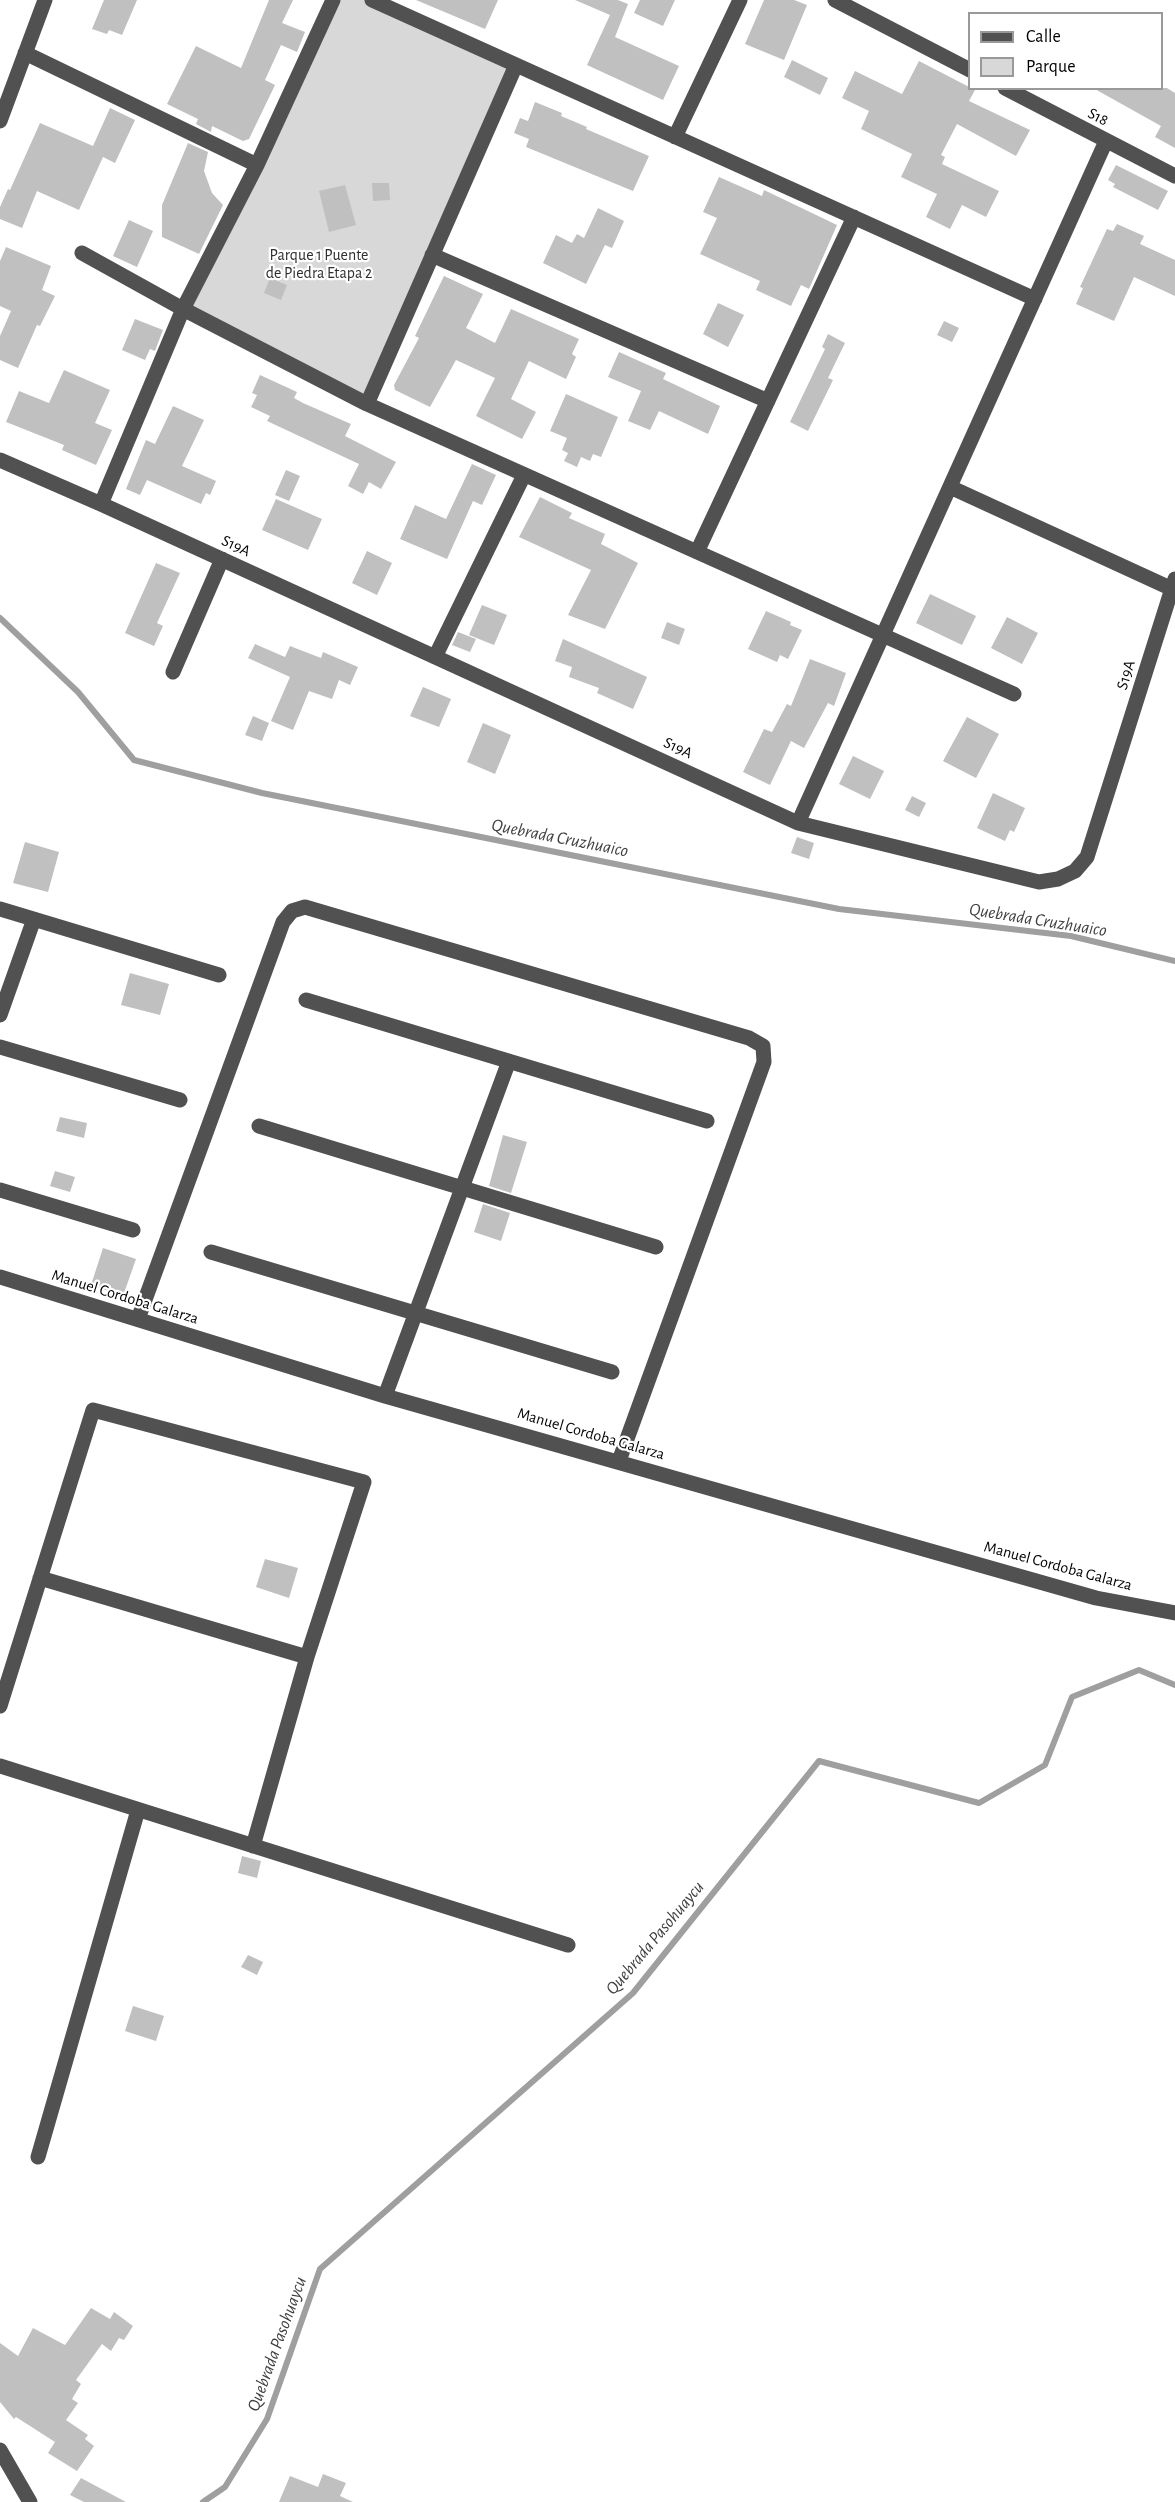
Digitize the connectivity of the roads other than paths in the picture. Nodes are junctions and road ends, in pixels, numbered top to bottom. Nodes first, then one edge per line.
1 (45, 0) edge
2 (333, 0) edge
3 (372, 0) edge
4 (740, 0) edge
5 (835, 0) edge
6 (24, 53) junction
7 (516, 65) junction
8 (968, 69) edge
9 (1009, 90) edge
10 (0, 121) edge
11 (675, 137) junction
12 (1106, 141) junction
13 (257, 165) junction
14 (1175, 176) edge
15 (854, 217) junction
16 (82, 253) dead end
17 (432, 255) junction
18 (1035, 299) junction
19 (183, 309) junction
20 (768, 401) junction
21 (367, 404) junction
22 (0, 460) edge
23 (524, 475) junction
24 (950, 487) junction
25 (101, 504) junction
26 (697, 552) junction
27 (222, 560) junction
28 (1173, 584) edge
29 (883, 635) junction
30 (435, 657) junction
31 (172, 672) dead end
32 (1014, 694) dead end
33 (798, 823) junction
34 (0, 909) edge
35 (34, 919) junction
36 (219, 975) dead end
37 (306, 1000) dead end
38 (0, 1015) edge
39 (0, 1047) edge
40 (509, 1061) junction
41 (180, 1100) dead end
42 (707, 1121) dead end
43 (259, 1126) dead end
44 (462, 1188) junction
45 (0, 1190) edge
46 (133, 1230) dead end
47 (656, 1247) dead end
48 (212, 1252) dead end
49 (0, 1277) edge
50 (416, 1313) junction
51 (138, 1319) junction
52 (612, 1372) dead end
53 (385, 1396) junction
54 (619, 1461) junction
55 (40, 1578) junction
56 (1175, 1613) edge
57 (307, 1656) junction
58 (0, 1706) edge
59 (0, 1766) edge
60 (138, 1810) junction
61 (253, 1846) junction
62 (568, 1945) dead end
63 (38, 2157) dead end
64 (0, 2450) edge
65 (30, 2502) edge

1 - 6 street
2 - 13 street
3 - 7 street
4 - 11 street
5 - 8 street
6 - 10 street
6 - 13 street
7 - 11 street
7 - 17 street
9 - 12 street, S18
11 - 15 street
12 - 14 street, S18
12 - 18 street
13 - 19 street
15 - 18 street
15 - 20 street
16 - 19 street
17 - 20 street
17 - 21 street
18 - 24 street
19 - 21 street
19 - 25 street
20 - 26 street
21 - 23 street
22 - 25 street, S19A
23 - 26 street
23 - 30 street
24 - 28 street
24 - 29 street
25 - 27 street, S19A
26 - 29 street
27 - 30 street, S19A
27 - 31 street
28 - 33 street, S19A
29 - 32 street
29 - 33 street
30 - 33 street, S19A
34 - 35 street
35 - 36 street
35 - 38 street
37 - 40 street
39 - 41 street
40 - 42 street
40 - 44 street
43 - 44 street
44 - 47 street
44 - 50 street
45 - 46 street
48 - 50 street
49 - 51 street, Manuel Cordoba Galarza
50 - 52 street
50 - 53 street
51 - 53 street, Manuel Cordoba Galarza
51 - 54 street
53 - 54 street, Manuel Cordoba Galarza
54 - 56 street, Manuel Cordoba Galarza
55 - 57 street
55 - 57 street
55 - 58 street
57 - 61 street
59 - 60 street
60 - 61 street
60 - 63 street
61 - 62 street
64 - 65 street

